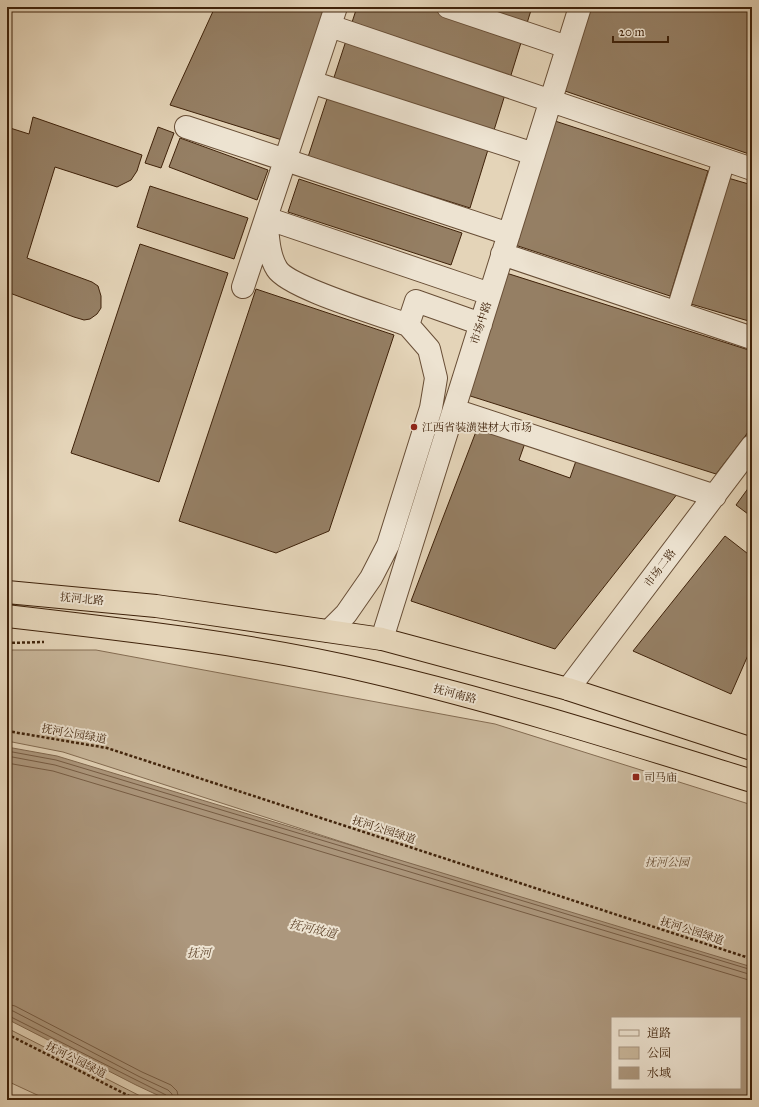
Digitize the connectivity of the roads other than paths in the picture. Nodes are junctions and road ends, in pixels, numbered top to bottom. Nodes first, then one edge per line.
1 (448, 7) edge
2 (580, 7) edge
3 (333, 17) edge
4 (567, 47) junction
5 (311, 82) junction
6 (550, 102) junction
7 (186, 127) dead end
8 (534, 154) junction
9 (285, 160) junction
10 (724, 160) junction
11 (752, 170) edge
12 (266, 218) junction
13 (509, 234) junction
14 (502, 254) junction
15 (243, 287) dead end
16 (490, 294) junction
17 (677, 313) junction
18 (408, 324) junction
19 (480, 324) junction
20 (752, 338) edge
21 (454, 410) junction
22 (752, 446) edge
23 (715, 496) junction
24 (7, 592) edge
25 (7, 616) edge
26 (329, 631) junction
27 (382, 639) junction
28 (568, 689) junction
29 (752, 749) edge
30 (752, 781) edge

1 - 4 street
2 - 4 street, 市场中路
3 - 5 street
3 - 6 street
4 - 6 street, 市场中路
5 - 8 street
5 - 9 street
6 - 8 street, 市场中路
6 - 10 street
7 - 9 street
8 - 13 street, 市场中路
9 - 12 street
9 - 13 street
10 - 11 street
10 - 17 street
12 - 15 street
12 - 16 street
12 - 18 street
13 - 14 street, 市场中路
14 - 16 street, 市场中路
14 - 17 street
16 - 19 street, 市场中路
17 - 20 street
18 - 19 street
18 - 26 street
19 - 21 street, 市场中路
21 - 23 street
21 - 27 street, 市场中路
22 - 23 street, 市场二路
23 - 28 street, 市场二路
24 - 26 highway, 抚河北路
25 - 30 highway, 抚河南路
26 - 27 highway
27 - 28 highway
28 - 29 highway

